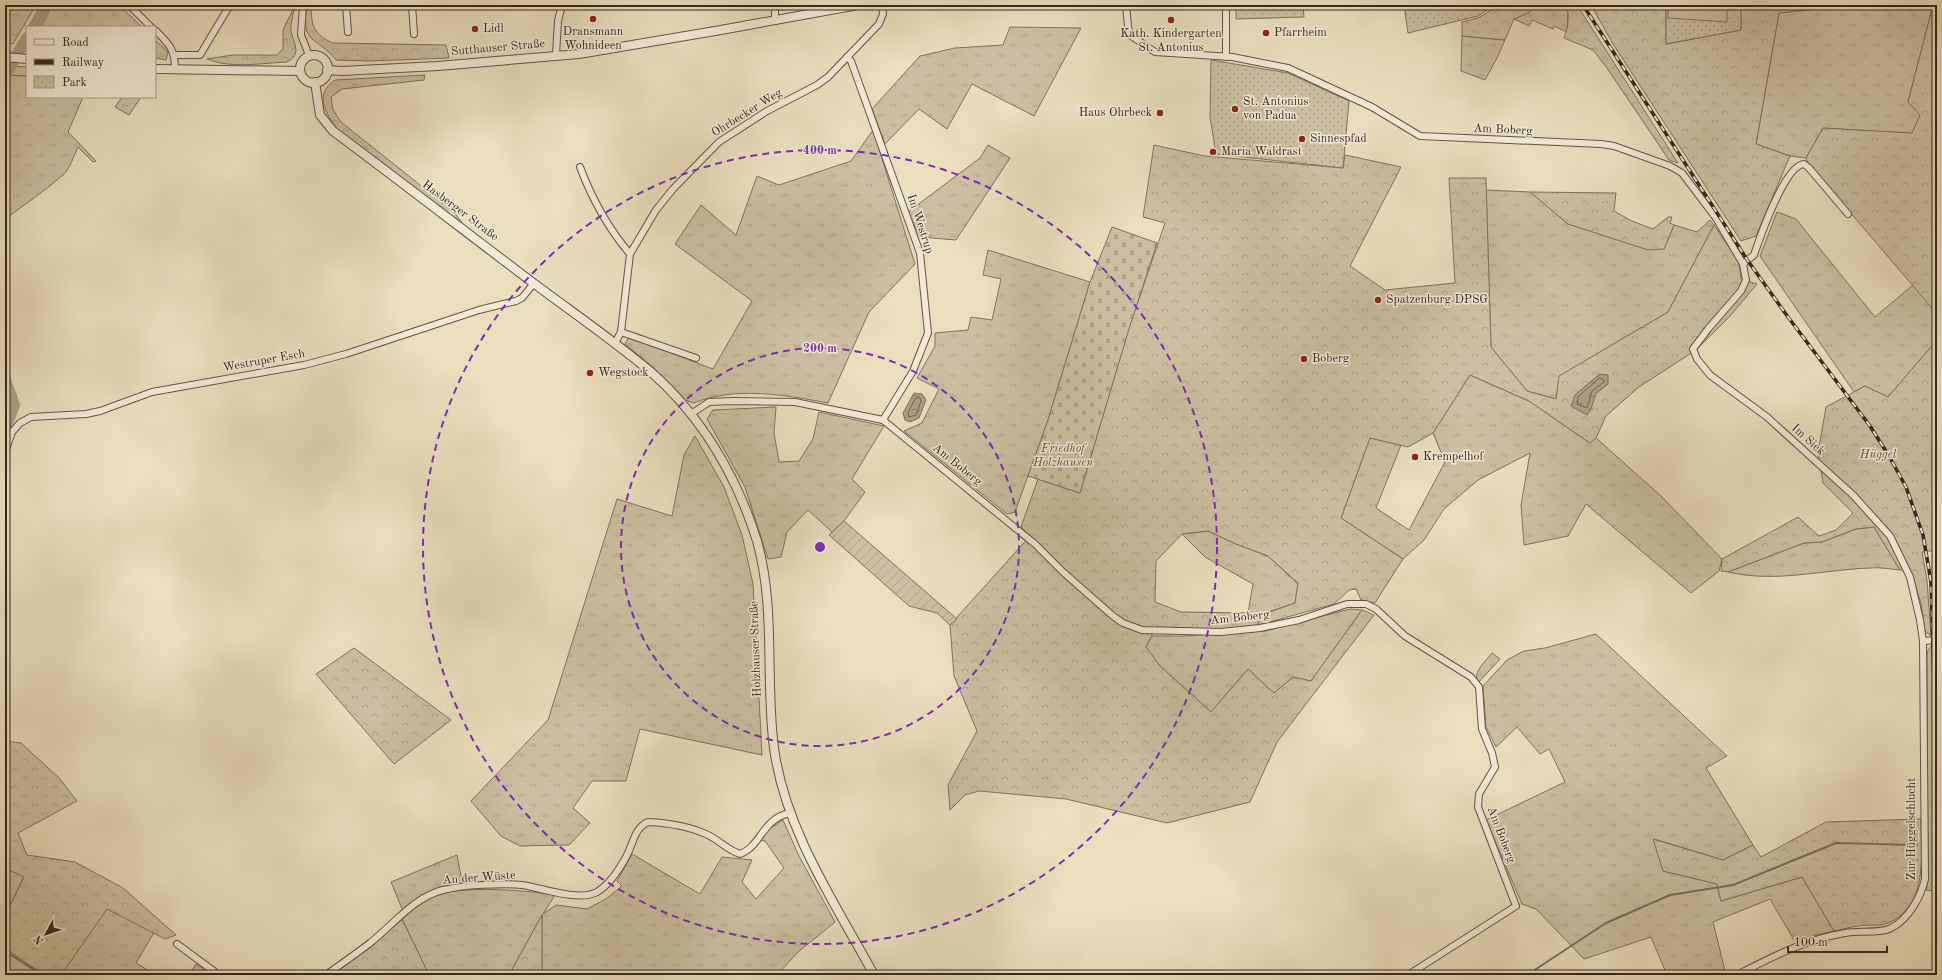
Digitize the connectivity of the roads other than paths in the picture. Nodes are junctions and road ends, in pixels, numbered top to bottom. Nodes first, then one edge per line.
1 (129, 5) edge
2 (230, 5) edge
3 (303, 5) edge
4 (346, 5) edge
5 (412, 5) edge
6 (562, 5) edge
7 (775, 5) edge
8 (858, 5) edge
9 (882, 5) edge
10 (1126, 5) edge
11 (1226, 5) edge
12 (775, 20) junction
13 (151, 26) edge
14 (156, 31) edge
15 (348, 32) dead end
16 (414, 34) dead end
17 (175, 55) junction
18 (309, 55) junction
19 (556, 56) junction
20 (7, 57) edge
21 (847, 57) junction
22 (1226, 57) junction
23 (26, 59) edge
24 (156, 69) edge
25 (175, 69) junction
26 (327, 70) junction
27 (300, 71) junction
28 (315, 82) junction
29 (580, 167) dead end
30 (1848, 214) dead end
31 (630, 254) junction
32 (1743, 264) junction
33 (1746, 280) joint
34 (534, 283) junction
35 (622, 332) junction
36 (617, 345) junction
37 (696, 358) dead end
38 (691, 414) junction
39 (883, 420) junction
40 (5, 452) edge
41 (1937, 640) edge
42 (1923, 641) junction
43 (790, 813) junction
44 (178, 944) dead end
45 (219, 975) edge
46 (326, 975) edge
47 (874, 975) edge
48 (1408, 975) edge
49 (1737, 975) edge

1 - 13 street
2 - 17 street
3 - 18 street
4 - 15 street
5 - 16 street
6 - 19 street
7 - 12 street
8 - 12 street, Sutthauser Straße
9 - 21 street, Ohrbecker Weg
10 - 22 street, Am Boberg
11 - 22 street
12 - 19 street, Sutthauser Straße
14 - 17 street
17 - 25 street
18 - 26 street
18 - 27 street
19 - 26 street, Sutthauser Straße
20 - 23 street
21 - 31 street, Ohrbecker Weg
21 - 39 street, Im Westrup
22 - 32 street, Am Boberg
24 - 25 street
25 - 27 street
26 - 28 street
27 - 28 street
28 - 34 street, Hasberger Straße
29 - 31 street
30 - 32 street
31 - 35 street, Ohrbecker Weg
32 - 33 street, Am Boberg
33 - 42 street, Im Siek
34 - 36 street, Hasberger Straße
34 - 40 street, Westruper Esch
35 - 36 street
35 - 37 street
36 - 38 street, Holzhauser Straße
38 - 39 street, Am Boberg
38 - 43 street, Holzhauser Straße
39 - 48 street, Am Boberg
41 - 42 street
42 - 49 street, Zur Hüggelschlucht
43 - 46 street, An der Wüste
43 - 47 street, Holzhauser Straße
44 - 45 street

